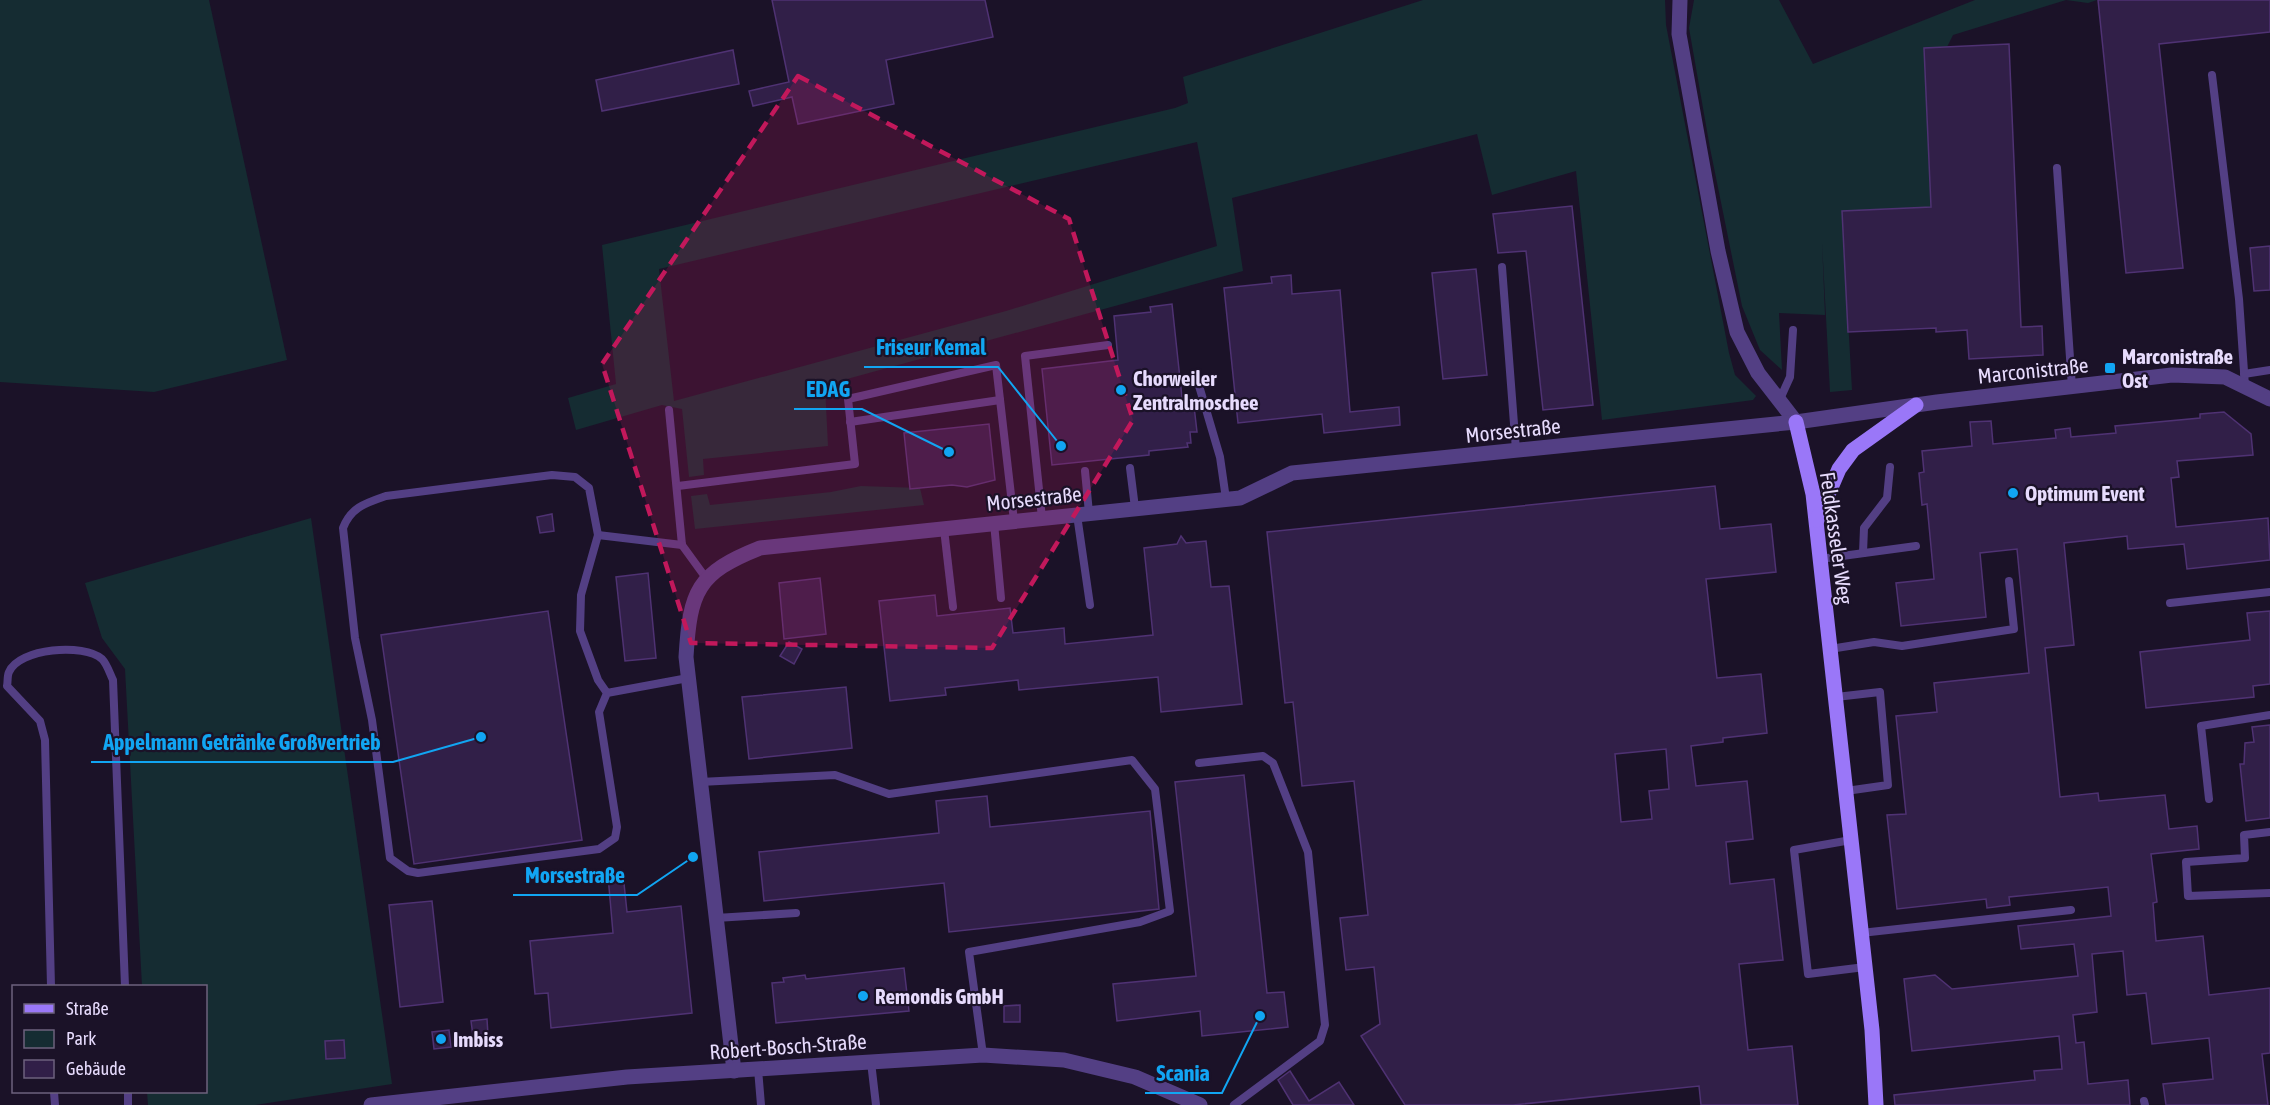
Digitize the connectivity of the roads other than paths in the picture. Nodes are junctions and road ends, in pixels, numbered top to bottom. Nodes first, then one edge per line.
1 (1680, 0) edge
2 (2212, 75) dead end
3 (2057, 168) dead end
4 (1502, 267) dead end
5 (1793, 330) dead end
6 (1108, 345) dead end
7 (2270, 370) edge
8 (1197, 379) dead end
9 (2244, 380) junction
10 (2072, 387) junction
11 (1780, 399) junction
12 (2270, 399) edge
13 (1000, 400) junction
14 (1916, 405) junction
15 (669, 410) dead end
16 (850, 422) junction
17 (1796, 422) junction
18 (1516, 450) junction
19 (1890, 467) dead end
20 (1130, 468) dead end
21 (1085, 471) dead end
22 (678, 486) junction
23 (1226, 499) junction
24 (1135, 508) junction
25 (1083, 514) junction
26 (1042, 518) junction
27 (1014, 521) junction
28 (1816, 522) junction
29 (994, 524) junction
30 (944, 529) junction
31 (598, 535) junction
32 (682, 545) junction
33 (1916, 546) dead end
34 (1863, 553) junction
35 (1820, 559) junction
36 (706, 578) junction
37 (2009, 581) dead end
38 (2270, 592) edge
39 (1001, 598) dead end
40 (2170, 603) dead end
41 (1090, 605) dead end
42 (953, 607) dead end
43 (1830, 649) junction
44 (688, 678) junction
45 (607, 693) junction
46 (1836, 697) junction
47 (2270, 715) edge
48 (1199, 764) dead end
49 (700, 782) junction
50 (1846, 791) junction
51 (2209, 799) dead end
52 (2270, 832) edge
53 (1851, 840) junction
54 (2270, 893) edge
55 (2071, 910) dead end
56 (796, 913) dead end
57 (716, 918) junction
58 (1861, 933) junction
59 (1865, 967) junction
60 (51, 985) edge
61 (125, 985) edge
62 (983, 1055) junction
63 (871, 1062) junction
64 (758, 1069) junction
65 (734, 1071) junction
66 (371, 1105) edge
67 (761, 1105) edge
68 (876, 1105) edge
69 (1200, 1105) edge
70 (1234, 1105) edge
71 (1876, 1105) edge

1 - 11 street, Feldkasseler Weg
2 - 9 lane
3 - 10 lane
4 - 18 lane
5 - 11 lane
6 - 26 lane
7 - 9 lane
8 - 23 lane
9 - 10 street, Marconistraße
9 - 12 street, Marconistraße
10 - 14 street, Marconistraße
11 - 17 street, Feldkasseler Weg
13 - 16 lane
13 - 16 lane
13 - 27 lane
14 - 17 street, Marconistraße
14 - 28 street
15 - 22 lane
16 - 22 lane
17 - 18 street, Morsestraße
17 - 28 street, Feldkasseler Weg
18 - 23 street, Morsestraße
19 - 34 lane
20 - 24 lane
21 - 25 lane
22 - 32 lane
23 - 24 street, Morsestraße
24 - 25 street, Morsestraße
25 - 26 street, Morsestraße
25 - 41 lane
26 - 27 street, Morsestraße
27 - 29 street, Morsestraße
28 - 35 street, Feldkasseler Weg
29 - 30 street, Morsestraße
29 - 39 lane
30 - 36 street, Morsestraße
30 - 42 lane
31 - 32 lane
31 - 45 lane
31 - 45 lane
32 - 36 lane
33 - 34 lane
34 - 35 lane
35 - 43 street, Feldkasseler Weg
36 - 44 street, Morsestraße
37 - 43 lane
38 - 40 lane
43 - 46 street, Feldkasseler Weg
44 - 45 lane
44 - 49 street, Morsestraße
46 - 50 street, Feldkasseler Weg
46 - 50 lane
47 - 51 lane
48 - 70 lane
49 - 57 street, Morsestraße
49 - 62 lane
50 - 53 street, Feldkasseler Weg
52 - 54 lane
53 - 58 street, Feldkasseler Weg
53 - 59 lane
55 - 58 lane
56 - 57 lane
57 - 65 street, Morsestraße
58 - 59 street, Feldkasseler Weg
59 - 71 street, Feldkasseler Weg
60 - 61 lane
62 - 63 street, Robert-Bosch-Straße
62 - 69 street, Robert-Bosch-Straße
63 - 64 street, Robert-Bosch-Straße
63 - 68 lane
64 - 65 street, Robert-Bosch-Straße
64 - 67 lane
65 - 66 street, Robert-Bosch-Straße

